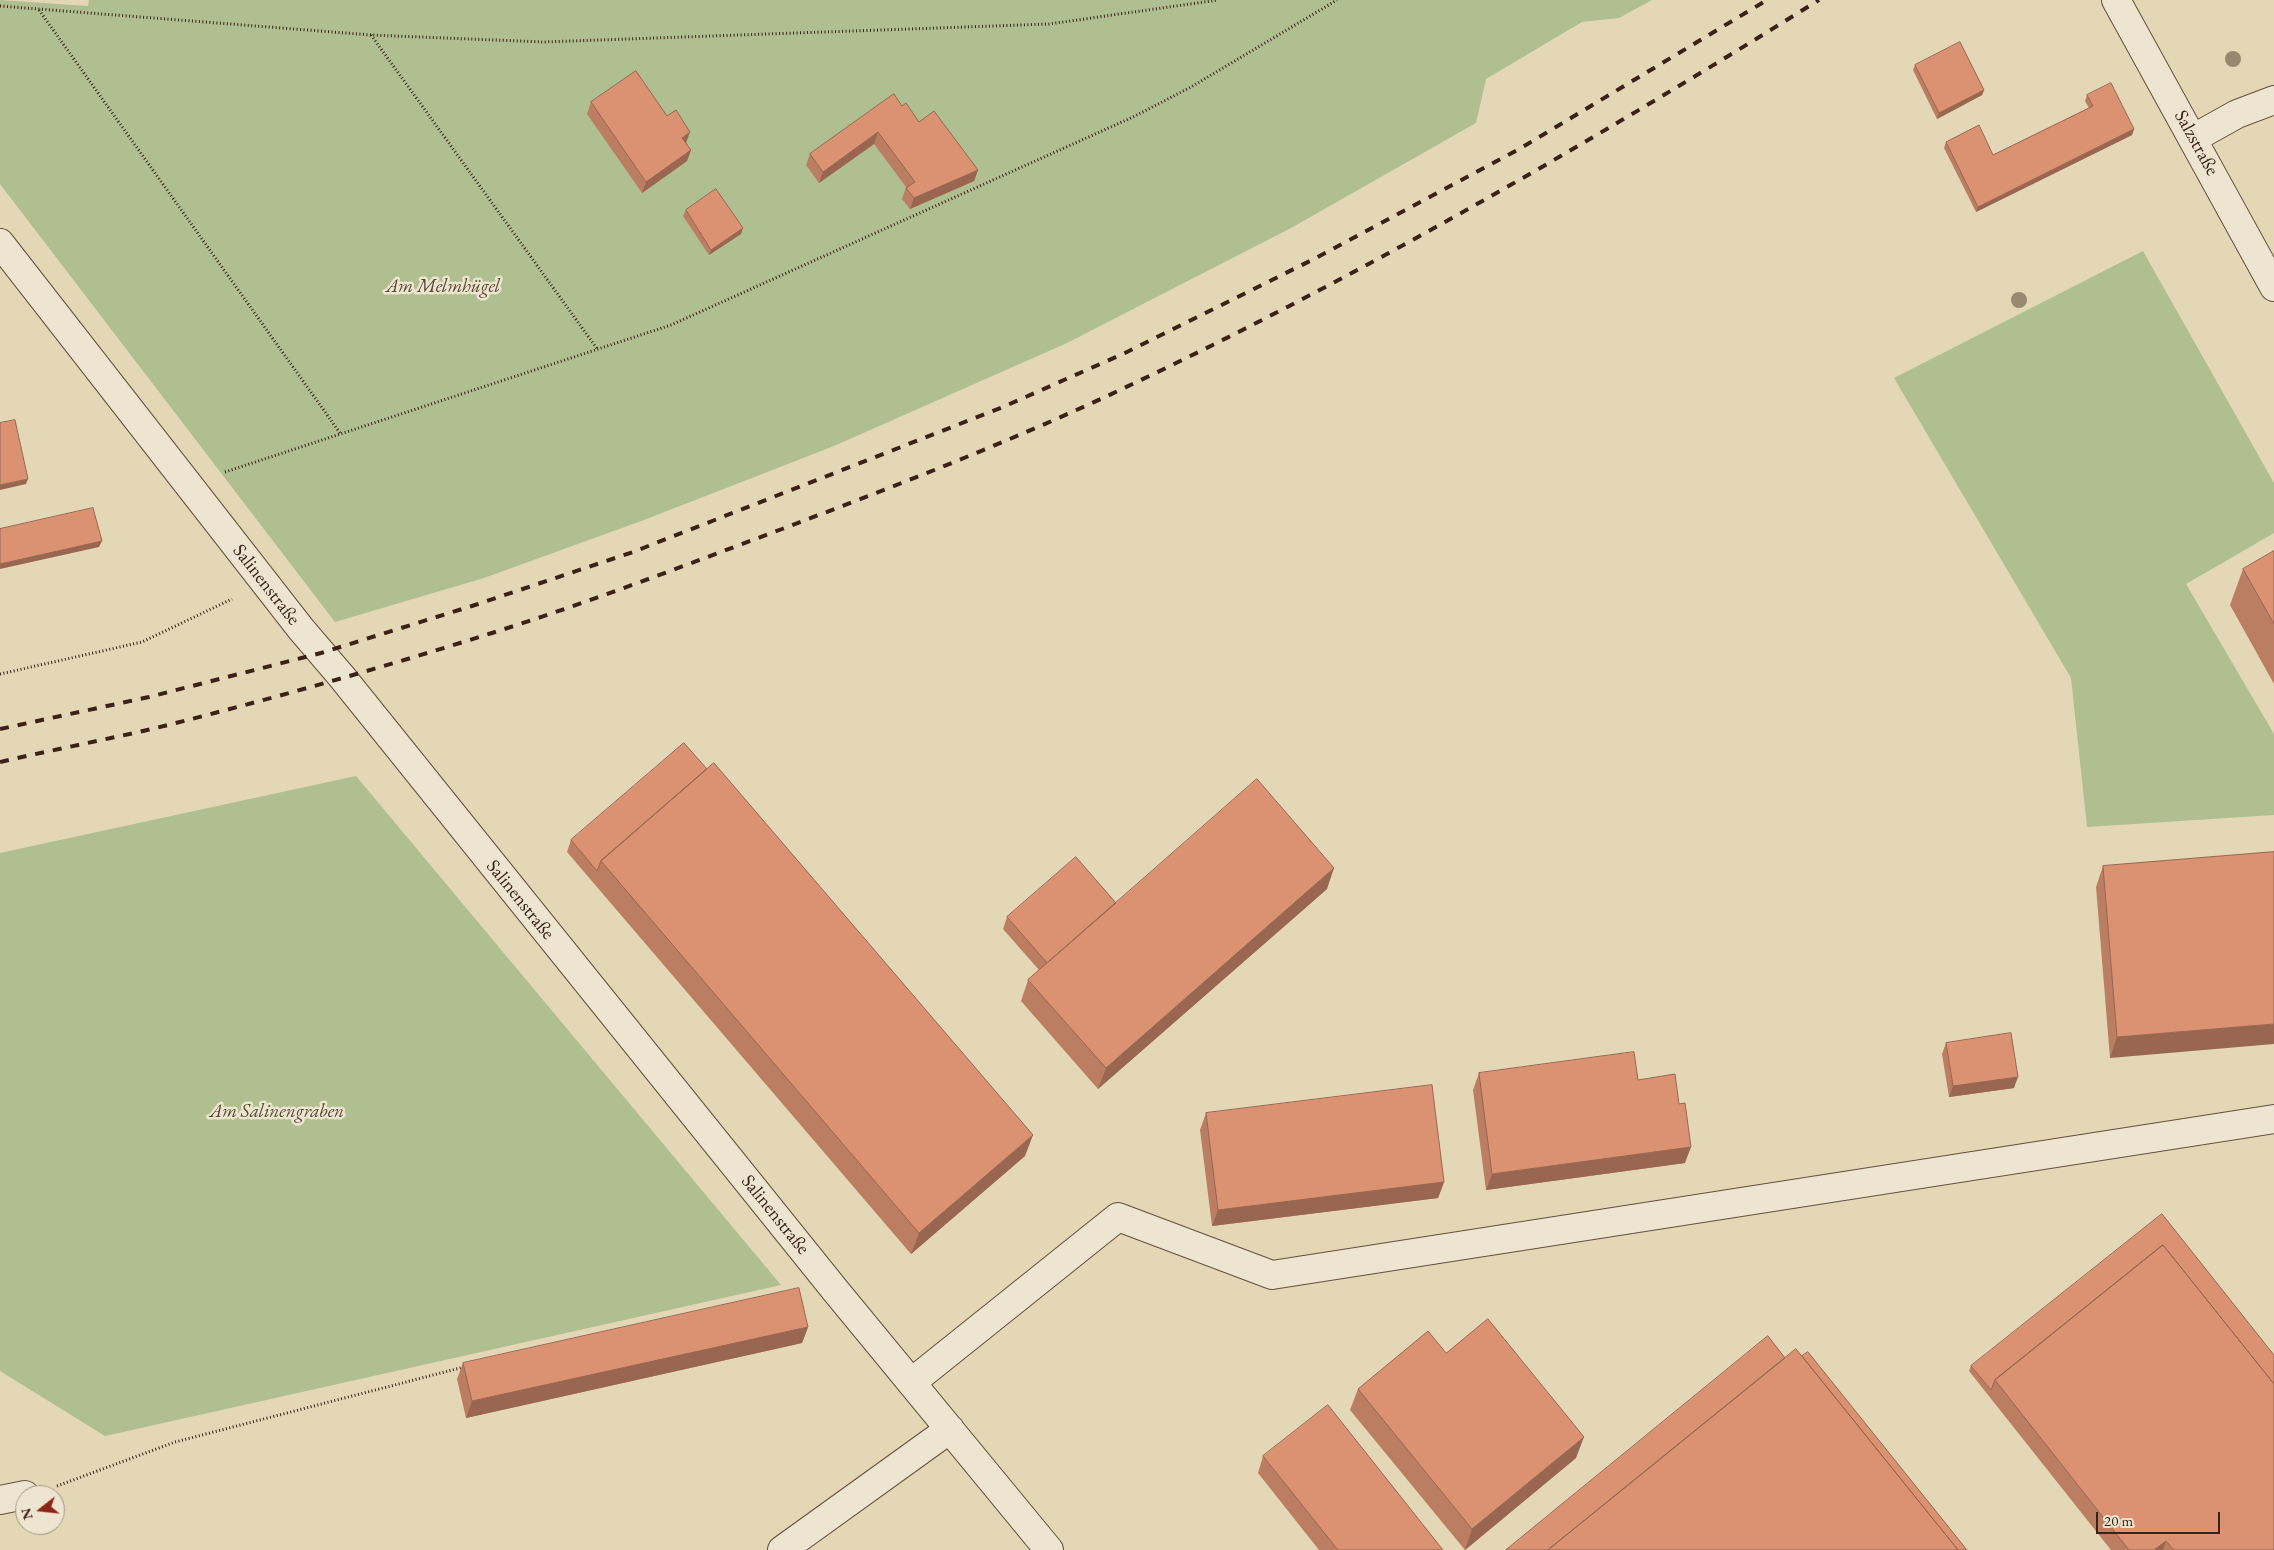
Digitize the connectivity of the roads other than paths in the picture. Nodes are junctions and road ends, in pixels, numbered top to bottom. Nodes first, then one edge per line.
1 (2116, 0) edge
2 (2274, 100) edge
3 (2194, 138) junction
4 (0, 243) edge
5 (2274, 287) edge
6 (2274, 1120) edge
7 (912, 1382) junction
8 (950, 1430) junction
9 (15, 1497) edge
10 (0, 1500) edge
11 (782, 1550) edge
12 (1049, 1550) edge

1 - 3 street, Salzstraße
2 - 3 street
3 - 5 street, Salzstraße
4 - 7 street, Salinenstraße
6 - 7 street
7 - 8 street, Salinenstraße
8 - 11 street
8 - 12 street, Salinenstraße
9 - 10 street

